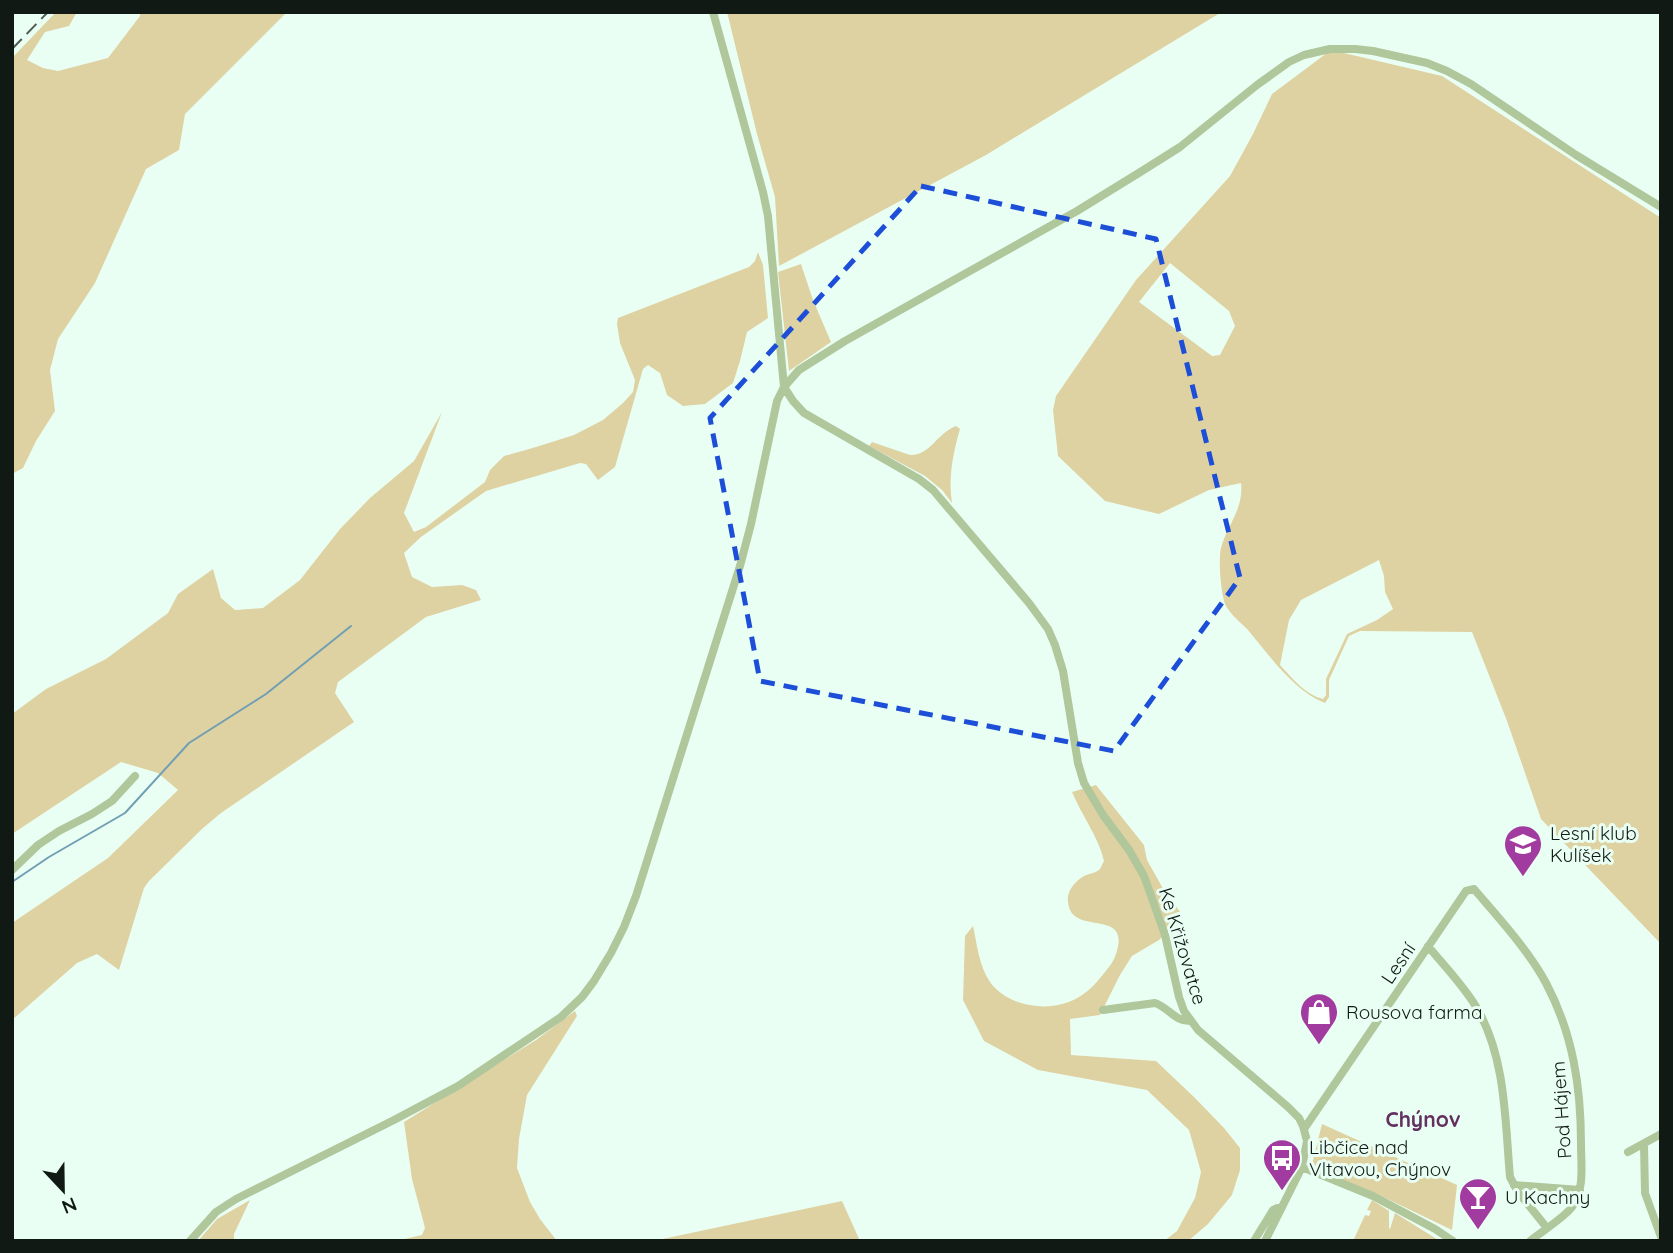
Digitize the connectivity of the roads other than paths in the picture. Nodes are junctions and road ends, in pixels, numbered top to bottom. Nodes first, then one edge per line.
1 (713, 12) edge
2 (1661, 207) edge
3 (784, 387) junction
4 (135, 776) dead end
5 (12, 870) edge
6 (1474, 889) joint
7 (1428, 946) junction
8 (1103, 1010) dead end
9 (1191, 1021) junction
10 (1304, 1129) junction
11 (1661, 1134) edge
12 (1644, 1144) junction
13 (1628, 1152) dead end
14 (1302, 1167) junction
15 (1514, 1185) junction
16 (1580, 1189) junction
17 (1281, 1208) junction
18 (1547, 1228) junction
19 (1661, 1237) edge
20 (190, 1241) edge
21 (1254, 1241) edge
22 (1265, 1241) edge
23 (1453, 1241) edge
24 (1530, 1241) edge
25 (1655, 1241) edge

1 - 3 street
2 - 3 street
3 - 9 street, Ke Křižovatce
3 - 20 street
4 - 5 street
6 - 7 street, Lesní
6 - 16 street, Pod Hájem
7 - 10 street, Lesní
7 - 15 street
8 - 9 street
9 - 10 street, Ke Křižovatce
10 - 14 street
11 - 12 street
12 - 13 street
12 - 19 street
14 - 17 street
14 - 23 street
15 - 16 street, Pod Hájem
15 - 18 street
16 - 18 street
17 - 21 street
17 - 22 street
18 - 24 street
19 - 25 street

